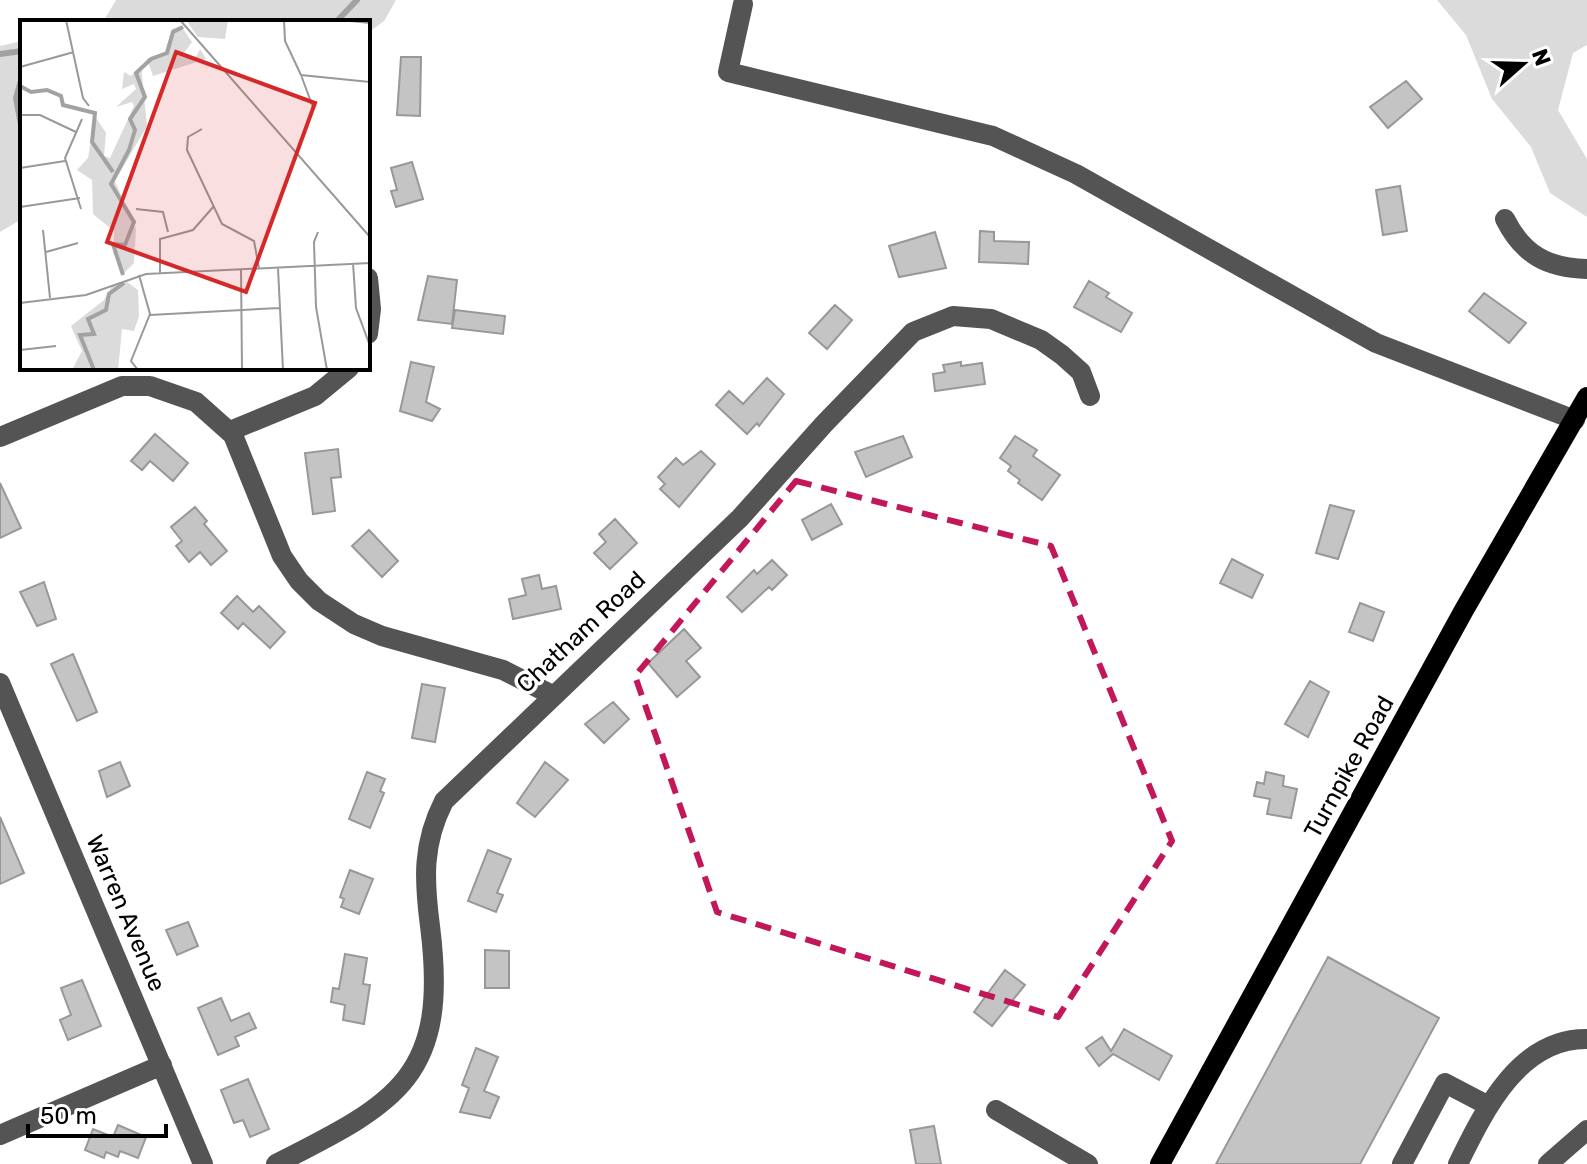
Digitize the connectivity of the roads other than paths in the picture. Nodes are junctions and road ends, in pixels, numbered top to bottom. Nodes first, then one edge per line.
1 (743, 4) dead end
2 (1505, 219) dead end
3 (1587, 269) edge
4 (347, 370) edge
5 (1090, 396) dead end
6 (1587, 397) edge
7 (1575, 420) junction
8 (230, 431) junction
9 (0, 437) edge
10 (0, 683) edge
11 (552, 695) junction
12 (1587, 1039) edge
13 (162, 1065) junction
14 (1487, 1105) junction
15 (996, 1110) dead end
16 (1587, 1130) edge
17 (0, 1135) edge
18 (203, 1164) edge
19 (276, 1164) edge
20 (1088, 1164) edge
21 (1160, 1164) edge
22 (1402, 1164) edge
23 (1458, 1164) edge
24 (1548, 1164) edge

1 - 7 street
2 - 3 street
4 - 8 street
5 - 11 street, Chatham Road
6 - 7 main road, Turnpike Road
7 - 21 main road, Turnpike Road
8 - 9 street
8 - 11 street
10 - 13 street, Warren Avenue
11 - 19 street, Chatham Road
12 - 14 street
13 - 17 street
13 - 18 street, Warren Avenue
14 - 22 street
14 - 23 street
15 - 20 street
16 - 24 street

